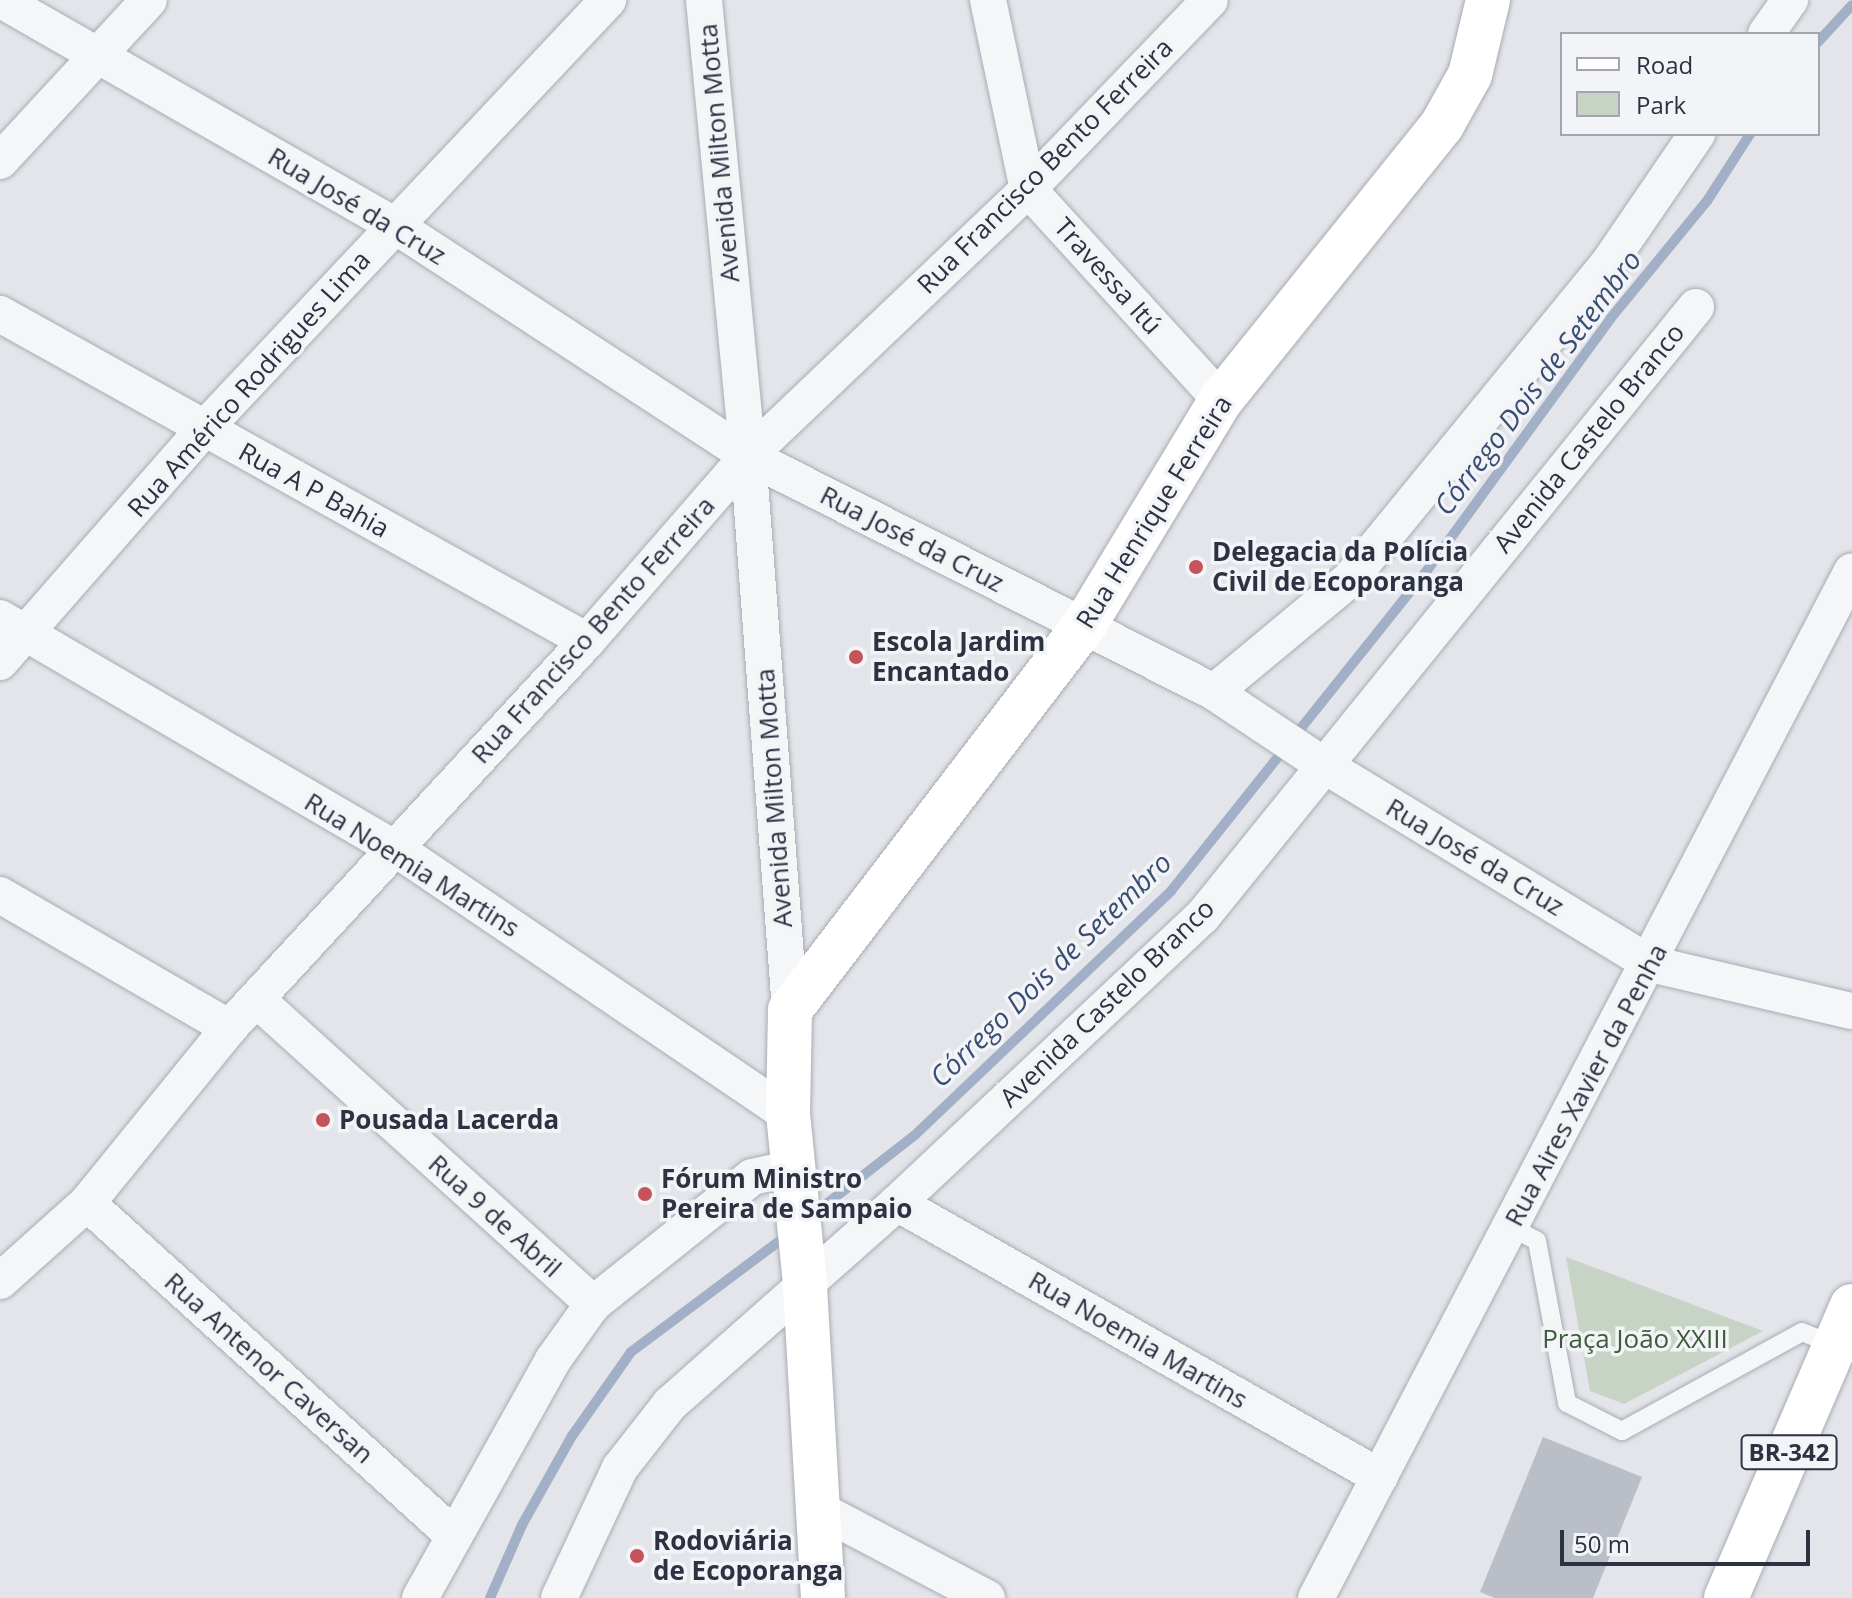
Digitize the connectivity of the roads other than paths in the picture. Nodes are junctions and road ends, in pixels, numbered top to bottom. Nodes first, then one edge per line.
1 (1, 0) edge
2 (149, 0) edge
3 (608, 0) edge
4 (704, 0) edge
5 (988, 0) edge
6 (1210, 0) edge
7 (1488, 0) edge
8 (1790, 0) edge
9 (1767, 32) edge
10 (100, 54) junction
11 (1696, 136) edge
12 (0, 161) edge
13 (1028, 189) junction
14 (394, 225) junction
15 (1696, 307) dead end
16 (0, 314) edge
17 (1221, 400) junction
18 (203, 430) junction
19 (748, 456) junction
20 (1852, 571) edge
21 (13, 626) edge
22 (1084, 626) junction
23 (587, 641) junction
24 (0, 662) edge
25 (1214, 692) junction
26 (1322, 764) junction
27 (396, 849) junction
28 (0, 895) edge
29 (1651, 964) junction
30 (256, 999) junction
31 (790, 1010) junction
32 (1852, 1011) edge
33 (229, 1028) junction
34 (788, 1114) junction
35 (792, 1168) junction
36 (87, 1203) junction
37 (897, 1203) junction
38 (1510, 1227) junction
39 (0, 1281) edge
40 (805, 1284) junction
41 (593, 1304) junction
42 (1852, 1306) edge
43 (1834, 1345) junction
44 (1380, 1477) junction
45 (818, 1509) junction
46 (451, 1533) junction
47 (420, 1598) edge
48 (559, 1598) edge
49 (823, 1598) edge
50 (987, 1598) edge
51 (1316, 1598) edge
52 (1726, 1598) edge

1 - 10 street, Rua José da Cruz
2 - 10 street
3 - 14 street, Rua Américo Rodrigues Lima
4 - 19 street, Avenida Milton Motta
5 - 13 street
6 - 13 street, Rua Francisco Bento Ferreira
7 - 17 street, Rua Henrique Ferreira
8 - 9 street
10 - 12 street
10 - 14 street, Rua José da Cruz
11 - 25 street
13 - 17 street, Travessa Itú
13 - 19 street, Rua Francisco Bento Ferreira
14 - 18 street, Rua Américo Rodrigues Lima
14 - 19 street, Rua José da Cruz
15 - 26 street, Avenida Castelo Branco
16 - 18 street, Rua A P Bahia
17 - 22 street, Rua Henrique Ferreira
18 - 21 street, Rua Américo Rodrigues Lima
18 - 23 street, Rua A P Bahia
19 - 22 street, Rua José da Cruz
19 - 23 street, Rua Francisco Bento Ferreira
19 - 31 street, Avenida Milton Motta
20 - 29 street, Rua Aires Xavier da Penha
21 - 24 street, Rua Américo Rodrigues Lima
21 - 27 street, Rua Noemia Martins
22 - 25 street, Rua José da Cruz
22 - 31 street, Rua Henrique Ferreira
23 - 27 street, Rua Francisco Bento Ferreira
25 - 26 street, Rua José da Cruz
26 - 29 street, Rua José da Cruz
26 - 37 street, Avenida Castelo Branco
27 - 30 street, Rua Francisco Bento Ferreira
27 - 34 street, Rua Noemia Martins
28 - 33 street
29 - 32 street, Rua José da Cruz
29 - 38 street, Rua Aires Xavier da Penha
30 - 33 street, Rua Francisco Bento Ferreira
30 - 41 street, Rua 9 de Abril
31 - 34 street, Avenida Milton Motta
33 - 36 street, Rua Francisco Bento Ferreira
34 - 35 street, Avenida Milton Motta
35 - 40 street, Avenida Milton Motta
35 - 41 street
36 - 39 street, Rua Francisco Bento Ferreira
36 - 46 street, Rua Antenor Caversan
37 - 40 street, Avenida Castelo Branco
37 - 44 street, Rua Noemia Martins
38 - 43 lane
38 - 44 street, Rua Aires Xavier da Penha
40 - 45 street, Avenida Milton Motta
40 - 48 street, Avenida Castelo Branco
41 - 46 street
42 - 43 street, BR-342
43 - 52 street, BR-342
44 - 51 street, Rua Aires Xavier da Penha
45 - 49 street, Avenida Milton Motta
45 - 50 street
46 - 47 street

